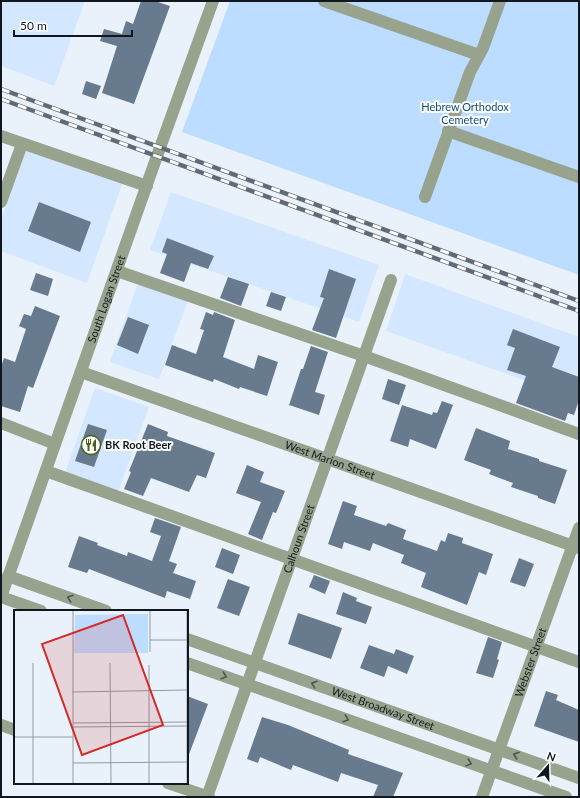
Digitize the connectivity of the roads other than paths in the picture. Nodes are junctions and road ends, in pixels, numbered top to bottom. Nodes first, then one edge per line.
1 (213, 1) edge
2 (324, 1) edge
3 (500, 1) edge
4 (479, 55) junction
5 (448, 131) junction
6 (1, 136) edge
7 (22, 144) junction
8 (579, 177) edge
9 (146, 186) junction
10 (425, 197) dead end
11 (1, 202) edge
12 (117, 271) junction
13 (390, 280) dead end
14 (364, 356) junction
15 (81, 372) junction
16 (1, 423) edge
17 (579, 434) edge
18 (55, 444) junction
19 (328, 460) junction
20 (46, 471) junction
21 (579, 528) edge
22 (576, 547) edge
23 (291, 558) junction
24 (8, 576) junction
25 (1, 597) edge
26 (38, 610) edge
27 (103, 610) edge
28 (188, 640) edge
29 (535, 646) junction
30 (579, 662) edge
31 (188, 663) edge
32 (254, 663) junction
33 (247, 684) junction
34 (1, 725) edge
35 (14, 730) edge
36 (498, 749) junction
37 (491, 770) junction
38 (579, 778) edge
39 (171, 784) edge
40 (208, 797) edge
41 (482, 797) edge
42 (566, 797) edge

1 - 9 street, South Logan Street
2 - 4 street
3 - 4 street
4 - 5 street
5 - 8 street
5 - 10 street
6 - 7 street
7 - 9 street
7 - 11 street
9 - 12 street, South Logan Street
12 - 14 street
12 - 15 street, South Logan Street
13 - 14 street, Calhoun Street
14 - 17 street
14 - 19 street, Calhoun Street
15 - 18 street, South Logan Street
15 - 19 street, West Marion Street
16 - 18 street
18 - 20 street, South Logan Street
19 - 22 street, West Marion Street
19 - 23 street, Calhoun Street
20 - 23 street
20 - 24 street, South Logan Street
21 - 22 street, Webster Street
22 - 29 street, Webster Street
23 - 29 street
23 - 32 street, Calhoun Street
24 - 25 street, South Logan Street
27 -> 24 street
25 - 26 street
28 - 32 street, West Broadway Street
29 - 30 street
29 - 36 street, Webster Street
31 -> 33 street, West Broadway Street
32 - 33 street, Calhoun Street
36 -> 32 street, West Broadway Street
33 -> 37 street, West Broadway Street
33 - 40 street, Calhoun Street
34 - 35 street
36 - 37 street, Webster Street
38 -> 36 street, West Broadway Street
37 - 41 street, Webster Street
37 - 42 street, West Broadway Street
39 - 40 street

